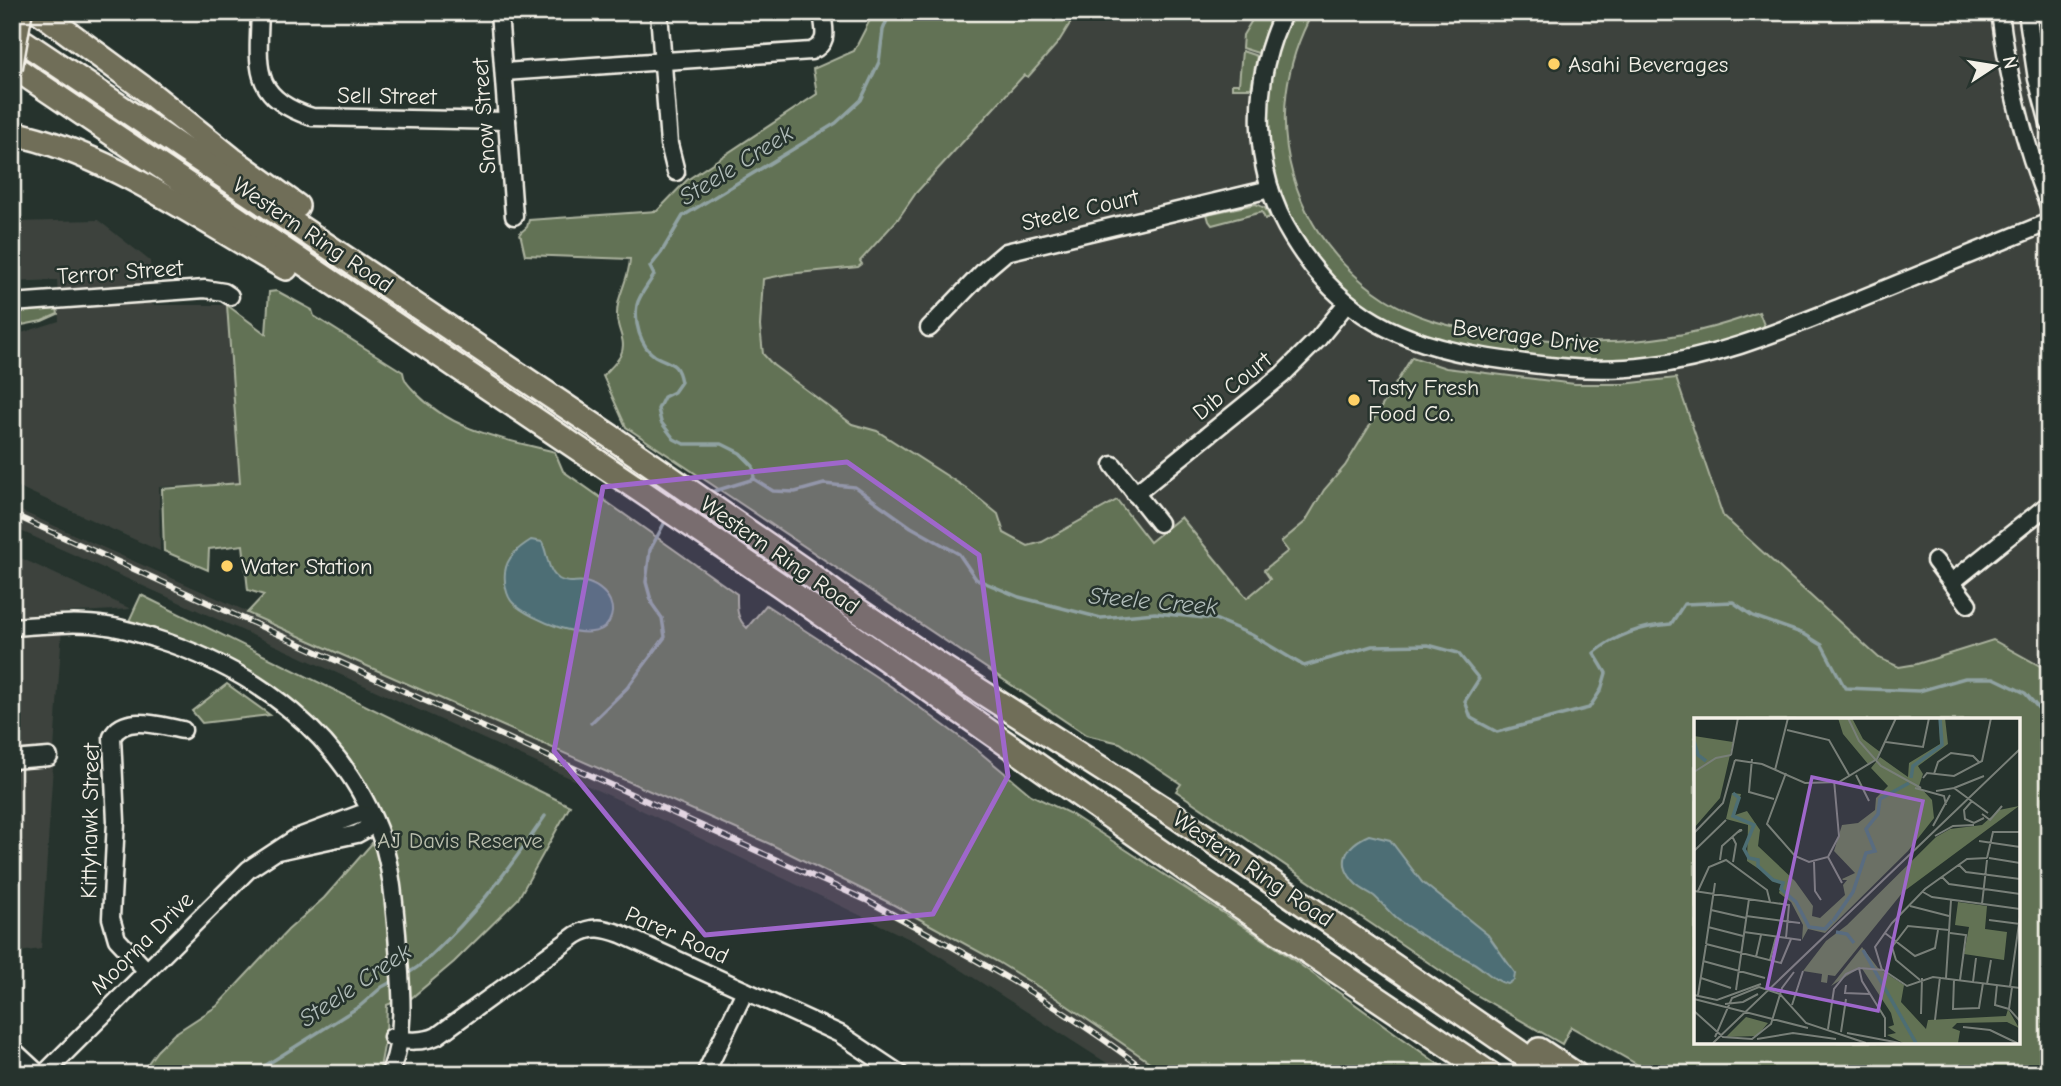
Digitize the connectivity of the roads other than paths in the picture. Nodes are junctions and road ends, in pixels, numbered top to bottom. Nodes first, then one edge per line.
1 (22, 12) edge
2 (40, 12) edge
3 (260, 12) edge
4 (499, 12) edge
5 (659, 12) edge
6 (822, 12) edge
7 (1284, 12) edge
8 (2000, 12) edge
9 (2027, 12) edge
10 (12, 34) edge
11 (662, 60) junction
12 (12, 67) edge
13 (503, 72) junction
14 (507, 121) junction
15 (2049, 123) edge
16 (12, 133) edge
17 (676, 172) dead end
18 (1270, 189) junction
19 (2049, 206) edge
20 (514, 216) dead end
21 (2049, 222) edge
22 (230, 296) dead end
23 (12, 303) edge
24 (1347, 303) junction
25 (929, 328) dead end
26 (610, 436) junction
27 (583, 452) junction
28 (1113, 465) dead end
29 (1135, 494) junction
30 (2049, 504) edge
31 (1159, 523) dead end
32 (1935, 561) dead end
33 (1952, 582) junction
34 (1968, 604) dead end
35 (12, 627) edge
36 (183, 730) dead end
37 (49, 757) dead end
38 (12, 760) edge
39 (1177, 817) junction
40 (366, 820) junction
41 (146, 971) junction
42 (745, 991) junction
43 (398, 1036) junction
44 (12, 1049) edge
45 (1456, 1052) junction
46 (390, 1072) edge
47 (41, 1074) edge
48 (705, 1074) edge
49 (900, 1074) edge
50 (1483, 1074) edge
51 (1490, 1074) edge
52 (1551, 1074) edge
53 (1575, 1074) edge

1 - 12 main road, bridge
2 - 26 highway
3 - 14 street, Sell Street
4 - 13 street, Snow Street
5 - 11 street
6 - 11 street
7 - 18 street, Beverage Drive
8 - 19 street
9 - 15 street
10 - 26 highway, Western Ring Road
11 - 13 street
11 - 17 street
12 - 27 highway, Western Ring Road
13 - 14 street, Snow Street
14 - 20 street, Snow Street
16 - 27 highway
18 - 24 street, Beverage Drive
18 - 25 street, Steele Court
21 - 24 street, Beverage Drive
22 - 23 street, Terror Street
24 - 29 street, Dib Court
26 - 39 highway, Western Ring Road
27 - 45 highway, Western Ring Road
28 - 29 street
29 - 31 street
30 - 33 street
32 - 33 street
33 - 34 street
35 - 40 street
36 - 41 street, Kittyhawk Street
37 - 38 street
39 - 52 highway, Western Ring Road
39 - 53 highway
40 - 41 street, Moorna Drive
40 - 43 street
41 - 47 street, Moorna Drive
42 - 43 street, Parer Road
42 - 48 street
42 - 49 street, Parer Road
43 - 46 street
44 - 47 street
45 - 50 highway
45 - 51 highway, Western Ring Road

